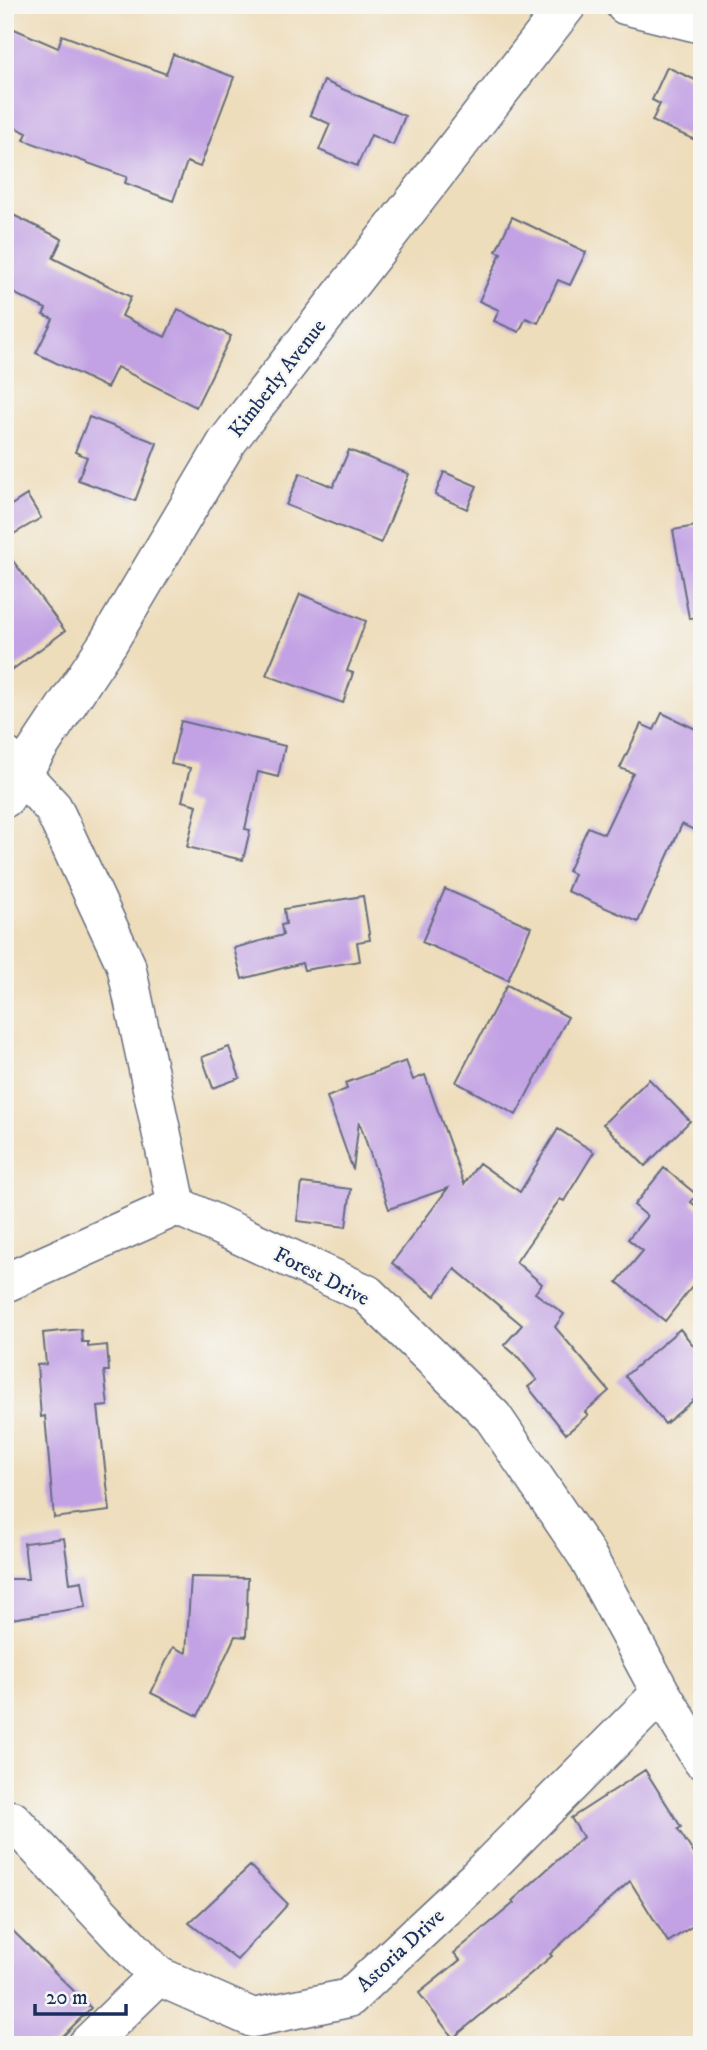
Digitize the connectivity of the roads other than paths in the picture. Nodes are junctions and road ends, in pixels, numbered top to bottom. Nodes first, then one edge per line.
1 (567, 5) edge
2 (625, 5) edge
3 (702, 24) edge
4 (11, 777) edge
5 (177, 1206) junction
6 (5, 1283) edge
7 (662, 1693) junction
8 (702, 1760) edge
9 (5, 1820) edge
10 (158, 1976) junction
11 (87, 2045) edge

1 - 4 street, Kimberly Avenue
2 - 3 street
4 - 5 street
5 - 6 street
5 - 7 street, Forest Drive
7 - 8 street, Forest Drive
7 - 10 street, Astoria Drive
9 - 10 street, Astoria Drive
10 - 11 street

